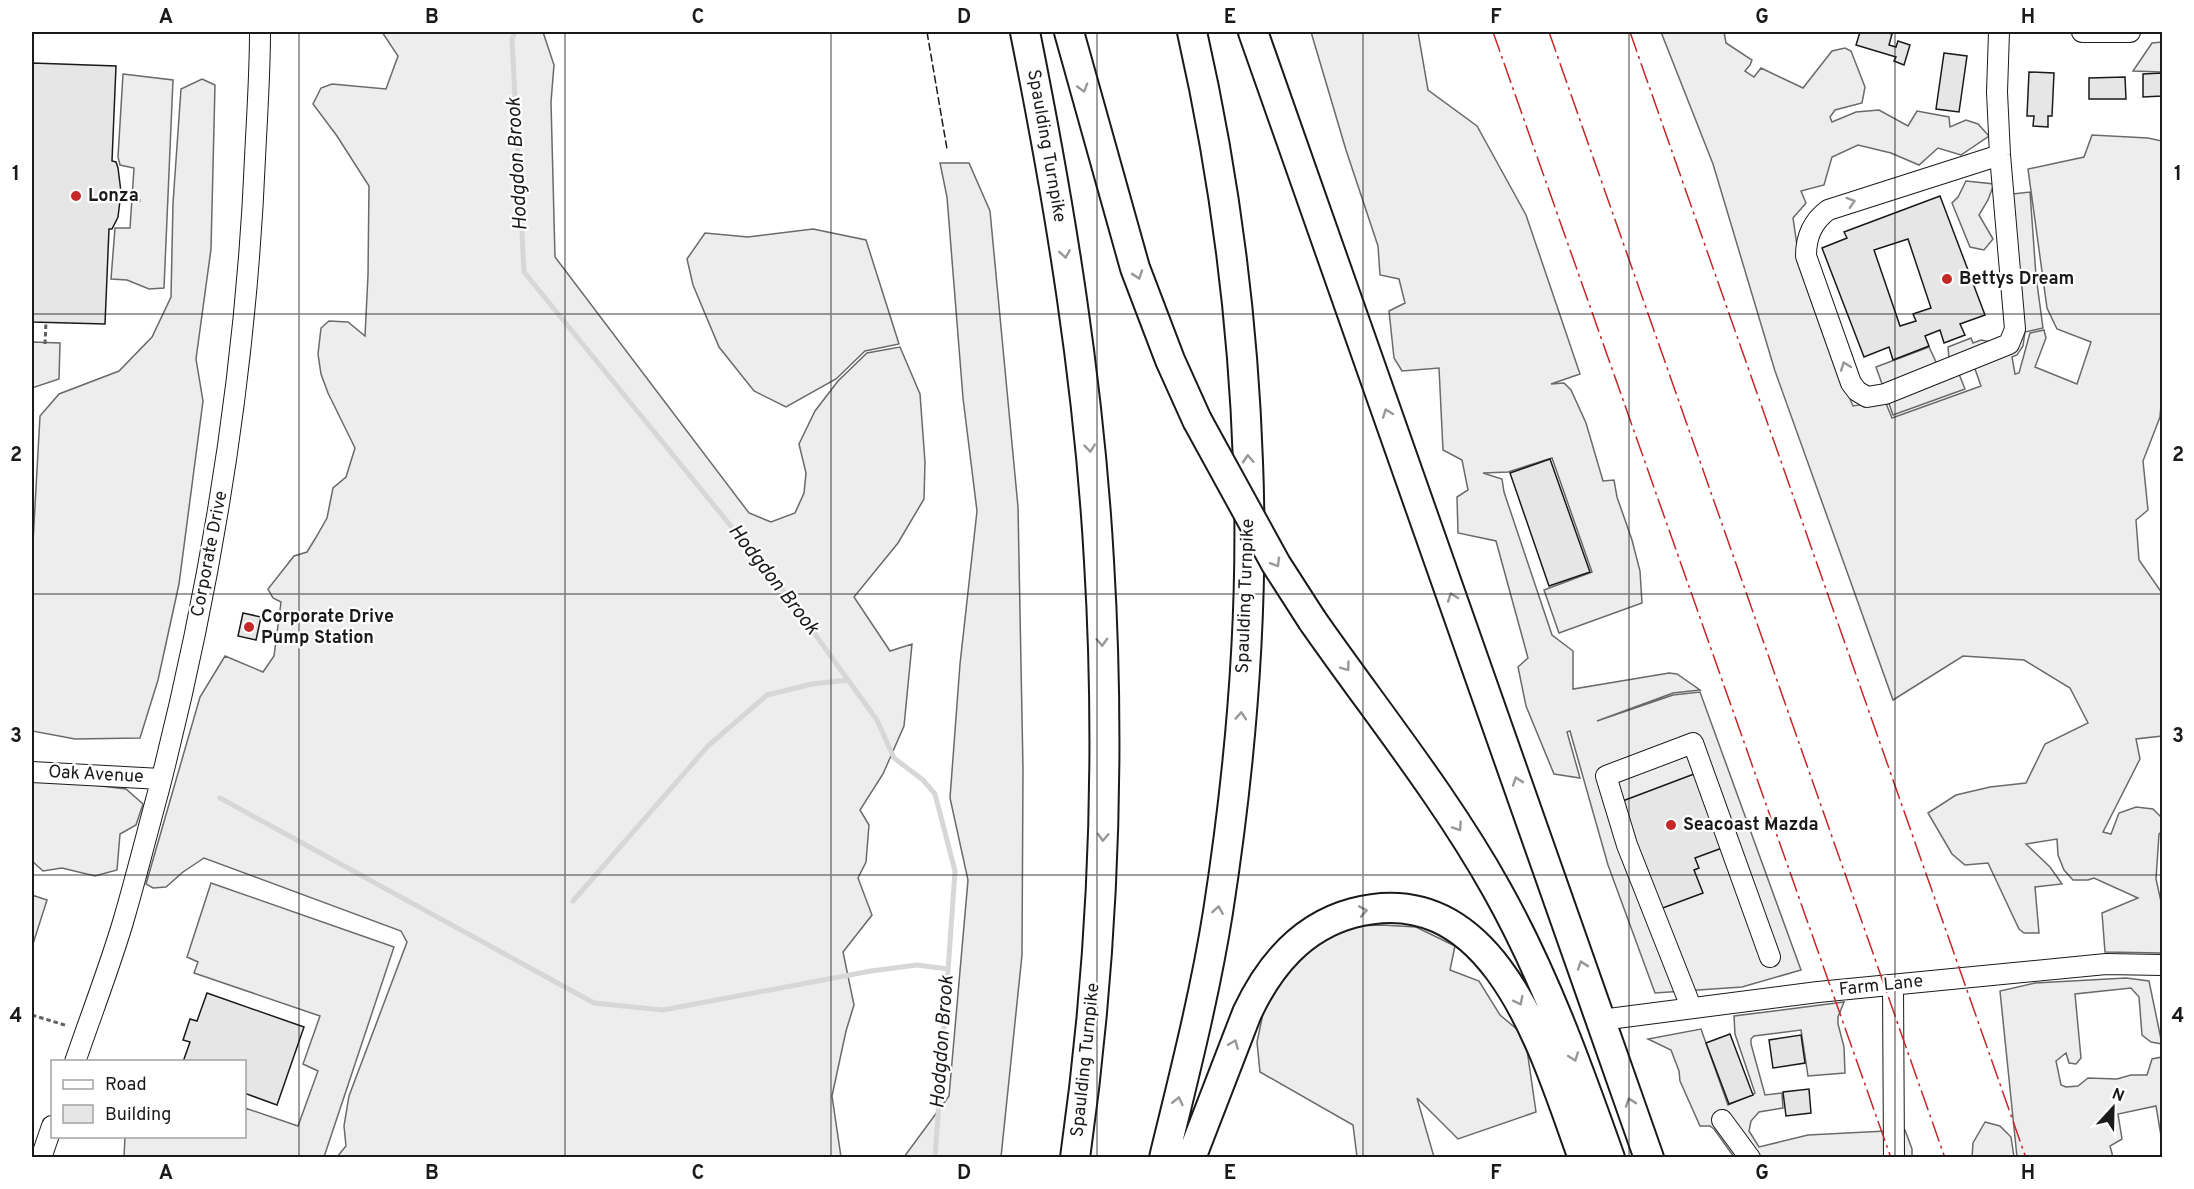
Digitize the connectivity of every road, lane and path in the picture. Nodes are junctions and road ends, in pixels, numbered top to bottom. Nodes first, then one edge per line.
1 (260, 32) edge
2 (1025, 32) edge
3 (1069, 32) edge
4 (1192, 32) edge
5 (1253, 32) edge
6 (1272, 32) edge
7 (1999, 32) edge
8 (2082, 32) edge
9 (2130, 32) edge
10 (2000, 155) junction
11 (121, 199) dead end
12 (143, 201) dead end
13 (1343, 288) junction
14 (46, 322) dead end
15 (45, 344) dead end
16 (32, 772) edge
17 (161, 779) junction
18 (1770, 957) dead end
19 (2163, 965) edge
20 (1893, 985) junction
21 (1691, 1007) junction
22 (32, 1015) edge
23 (1601, 1020) junction
24 (69, 1026) dead end
25 (76, 1060) edge
26 (1722, 1120) dead end
27 (51, 1129) edge
28 (41, 1158) edge
29 (1075, 1158) edge
30 (1164, 1158) edge
31 (1191, 1158) edge
32 (1583, 1158) edge
33 (1610, 1158) edge
34 (1649, 1158) edge
35 (1750, 1158) edge
36 (1894, 1158) edge

1 - 17 street, Corporate Drive
2 -> 29 highway, Spaulding Turnpike
3 -> 33 highway, bridge
30 -> 4 highway, Spaulding Turnpike
5 - 13 highway
6 - 13 highway
7 - 10 street
8 - 9 street
10 -> 10 street
11 - 12 path
23 -> 13 highway
14 - 15 path
16 - 17 street, Oak Avenue
17 - 25 street, Corporate Drive
18 - 21 street
19 - 20 street, Farm Lane
20 - 21 street, Farm Lane
20 - 36 street
21 - 23 street, Farm Lane
22 - 24 path
34 -> 23 highway
26 - 35 street
27 - 28 street
31 -> 32 highway

